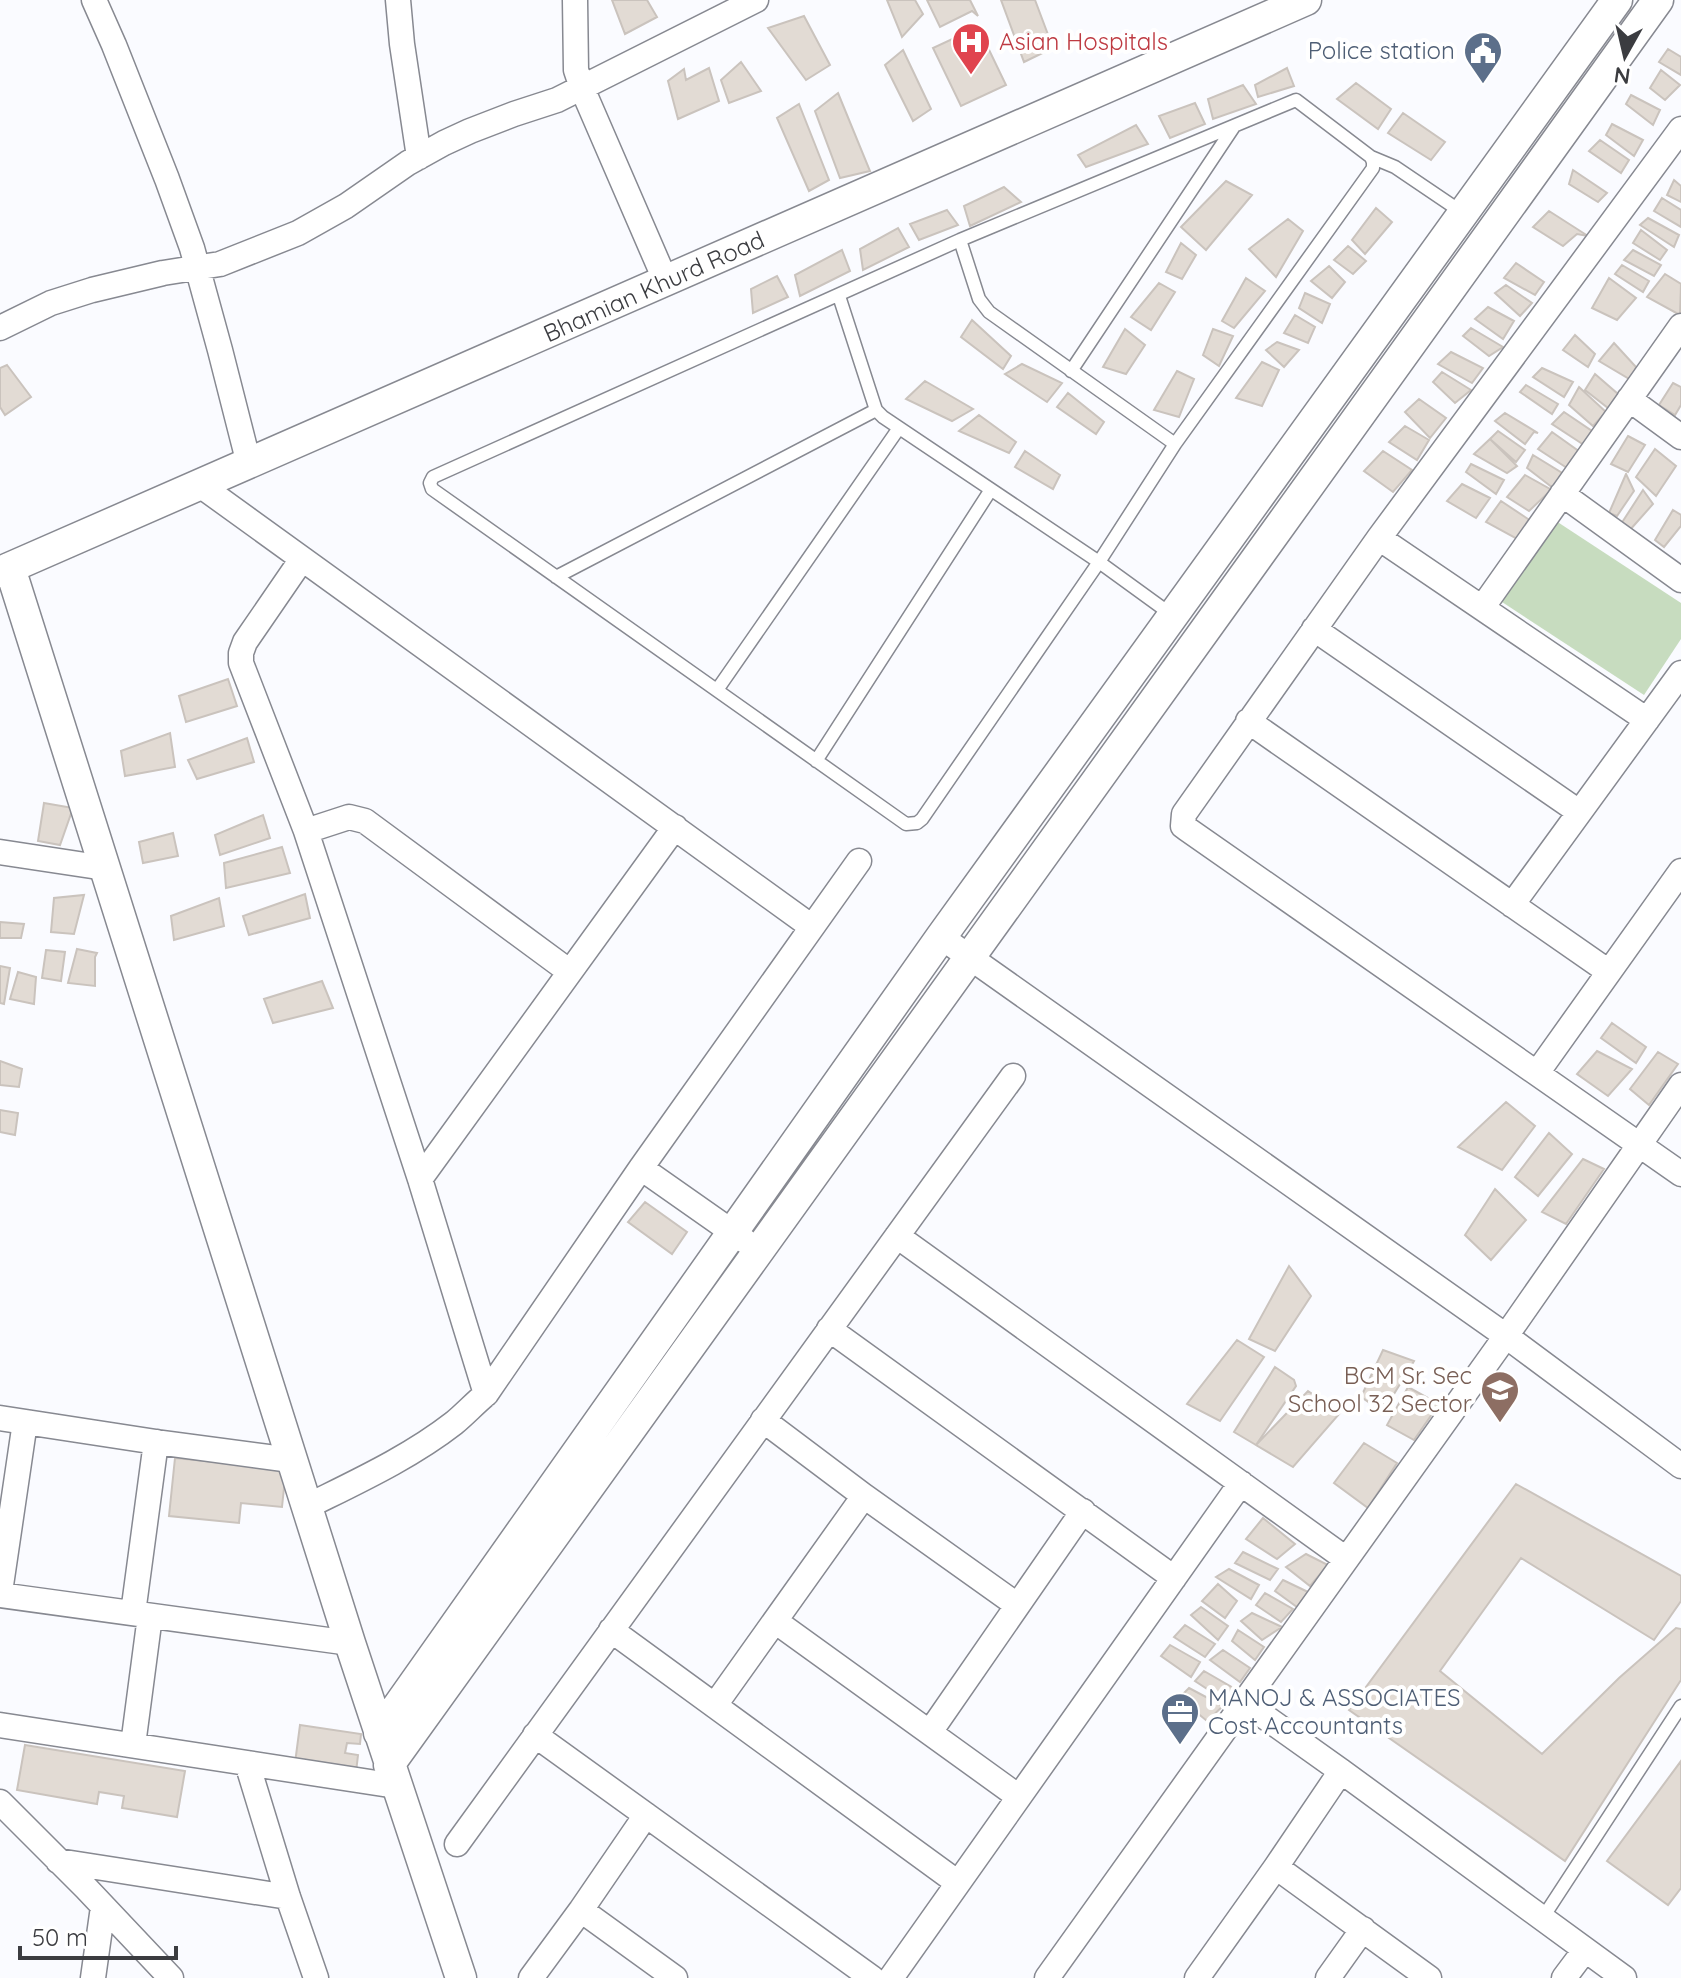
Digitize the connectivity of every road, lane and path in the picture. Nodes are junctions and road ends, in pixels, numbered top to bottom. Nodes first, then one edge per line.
1 (94, 0) edge
2 (398, 0) edge
3 (575, 0) edge
4 (756, 0) edge
5 (1306, 0) edge
6 (1617, 0) edge
7 (1658, 0) edge
8 (582, 88) junction
9 (1234, 127) junction
10 (1677, 144) edge
11 (419, 157) junction
12 (1371, 157) junction
13 (1463, 213) junction
14 (960, 240) junction
15 (199, 269) junction
16 (666, 282) junction
17 (839, 296) junction
18 (1681, 326) edge
19 (0, 328) edge
20 (1071, 371) junction
21 (1629, 399) junction
22 (876, 410) junction
23 (899, 428) junction
24 (1681, 437) edge
25 (1175, 444) junction
26 (249, 464) junction
27 (200, 485) junction
28 (990, 491) junction
29 (1562, 494) junction
30 (1379, 538) junction
31 (302, 559) junction
32 (1099, 562) junction
33 (5, 570) edge
34 (556, 577) junction
35 (1681, 580) edge
36 (1482, 608) junction
37 (1173, 615) junction
38 (1314, 629) junction
39 (1681, 673) edge
40 (717, 690) junction
41 (1647, 720) junction
42 (1248, 721) junction
43 (816, 761) junction
44 (1579, 812) junction
45 (675, 827) junction
46 (306, 831) junction
47 (0, 852) edge
48 (859, 861) dead end
49 (105, 868) junction
50 (1681, 871) edge
51 (1512, 905) junction
52 (812, 927) junction
53 (941, 937) junction
54 (971, 957) junction
55 (570, 972) junction
56 (1609, 972) junction
57 (1537, 1073) junction
58 (1013, 1076) dead end
59 (1681, 1085) edge
60 (1639, 1145) junction
61 (641, 1168) junction
62 (1681, 1174) edge
63 (420, 1179) junction
64 (734, 1233) junction
65 (897, 1236) junction
66 (760, 1251) junction
67 (829, 1329) junction
68 (1506, 1336) junction
69 (486, 1394) junction
70 (0, 1418) edge
71 (763, 1420) junction
72 (25, 1422) junction
73 (156, 1442) junction
74 (291, 1460) junction
75 (1681, 1466) edge
76 (1241, 1483) junction
77 (864, 1496) junction
78 (306, 1507) junction
79 (1083, 1511) junction
80 (1346, 1559) junction
81 (1174, 1578) junction
82 (0, 1594) edge
83 (1017, 1605) junction
84 (142, 1614) junction
85 (775, 1621) junction
86 (611, 1630) junction
87 (350, 1643) junction
88 (1244, 1702) junction
89 (715, 1705) junction
90 (1681, 1706) edge
91 (0, 1725) edge
92 (930, 1732) junction
93 (379, 1733) junction
94 (535, 1735) junction
95 (133, 1745) junction
96 (247, 1763) junction
97 (1341, 1771) junction
98 (392, 1775) junction
99 (1019, 1797) junction
100 (0, 1802) edge
101 (646, 1815) junction
102 (457, 1844) dead end
103 (58, 1861) junction
104 (1276, 1867) junction
105 (958, 1883) junction
106 (288, 1897) junction
107 (103, 1907) junction
108 (581, 1910) junction
109 (1542, 1919) junction
110 (1363, 1929) junction
111 (1585, 1950) junction
112 (93, 1978) edge
113 (171, 1978) edge
114 (316, 1978) edge
115 (461, 1978) edge
116 (531, 1978) edge
117 (675, 1978) edge
118 (872, 1978) edge
119 (891, 1978) edge
120 (1047, 1978) edge
121 (1197, 1978) edge
122 (1328, 1978) edge
123 (1429, 1978) edge
124 (1564, 1978) edge
125 (1624, 1978) edge

1 - 15 street
2 - 11 street
3 - 8 street
4 - 8 street
5 - 16 street, Bhamian Khurd Road
6 - 13 street
7 - 54 street
8 - 11 street
8 - 16 street
9 - 12 lane
9 - 14 lane
9 - 20 lane
10 - 30 street
11 - 15 street
12 - 13 lane
12 - 25 lane
13 - 37 street
14 - 17 lane
14 - 20 lane
15 - 19 street
15 - 26 street
16 - 26 street, Bhamian Khurd Road
17 - 22 lane
17 - 34 lane
18 - 21 street
20 - 25 lane
21 - 24 street
21 - 29 street
22 - 23 lane
22 - 34 lane
23 - 28 lane
23 - 40 lane
25 - 32 lane
26 - 27 street, Bhamian Khurd Road
27 - 31 street
27 - 33 street, Bhamian Khurd Road
28 - 32 lane
28 - 43 lane
29 - 35 street
29 - 36 street
30 - 36 street
30 - 38 street
31 - 45 street
31 - 46 street
32 - 37 lane
32 - 43 lane
33 - 49 street
34 - 40 lane
36 - 41 street
37 - 53 street
38 - 42 street
38 - 44 street
39 - 41 street
40 - 43 lane
41 - 44 street
42 - 51 street
42 - 57 street
44 - 51 street
45 - 52 street
45 - 55 street
46 - 55 street
46 - 63 street
47 - 49 street
48 - 52 street
49 - 74 street
50 - 56 street
51 - 56 street
52 - 61 street
53 - 54 street
53 - 64 street
54 - 66 street
54 - 68 street
55 - 63 street
56 - 57 street
57 - 60 street
58 - 65 street
59 - 60 street
60 - 62 street
60 - 68 street
61 - 64 street
61 - 69 street
63 - 69 street
64 - 66 street
64 - 93 street
65 - 67 street
65 - 76 street
66 - 98 street
67 - 71 street
67 - 79 street
68 - 75 street
68 - 80 street
69 - 78 street
70 - 72 street
71 - 77 street
71 - 86 street
72 - 73 street
72 - 82 street
73 - 74 street
73 - 84 street
74 - 78 street
76 - 80 street
76 - 81 street
77 - 83 street
77 - 85 street
78 - 87 street
79 - 81 street
79 - 83 street
80 - 88 street
81 - 99 street
82 - 84 street
83 - 92 street
84 - 87 street
84 - 95 street
85 - 89 street
85 - 92 street
86 - 89 street
86 - 94 street
87 - 93 street
88 - 97 street
88 - 120 street
89 - 105 street
90 - 109 lane
91 - 95 street
92 - 99 street
93 - 98 street
94 - 101 street
94 - 102 street
95 - 96 street
96 - 98 street
96 - 106 street
97 - 104 street
97 - 109 street
98 - 115 street
99 - 105 street
100 - 103 street
101 - 108 street
101 - 118 street
103 - 106 street
103 - 107 street
104 - 110 street
104 - 121 street
105 - 119 street
106 - 114 street
107 - 112 street
107 - 113 street
108 - 116 street
108 - 117 street
109 - 111 street
110 - 122 street
110 - 123 street
111 - 124 street
111 - 125 street

